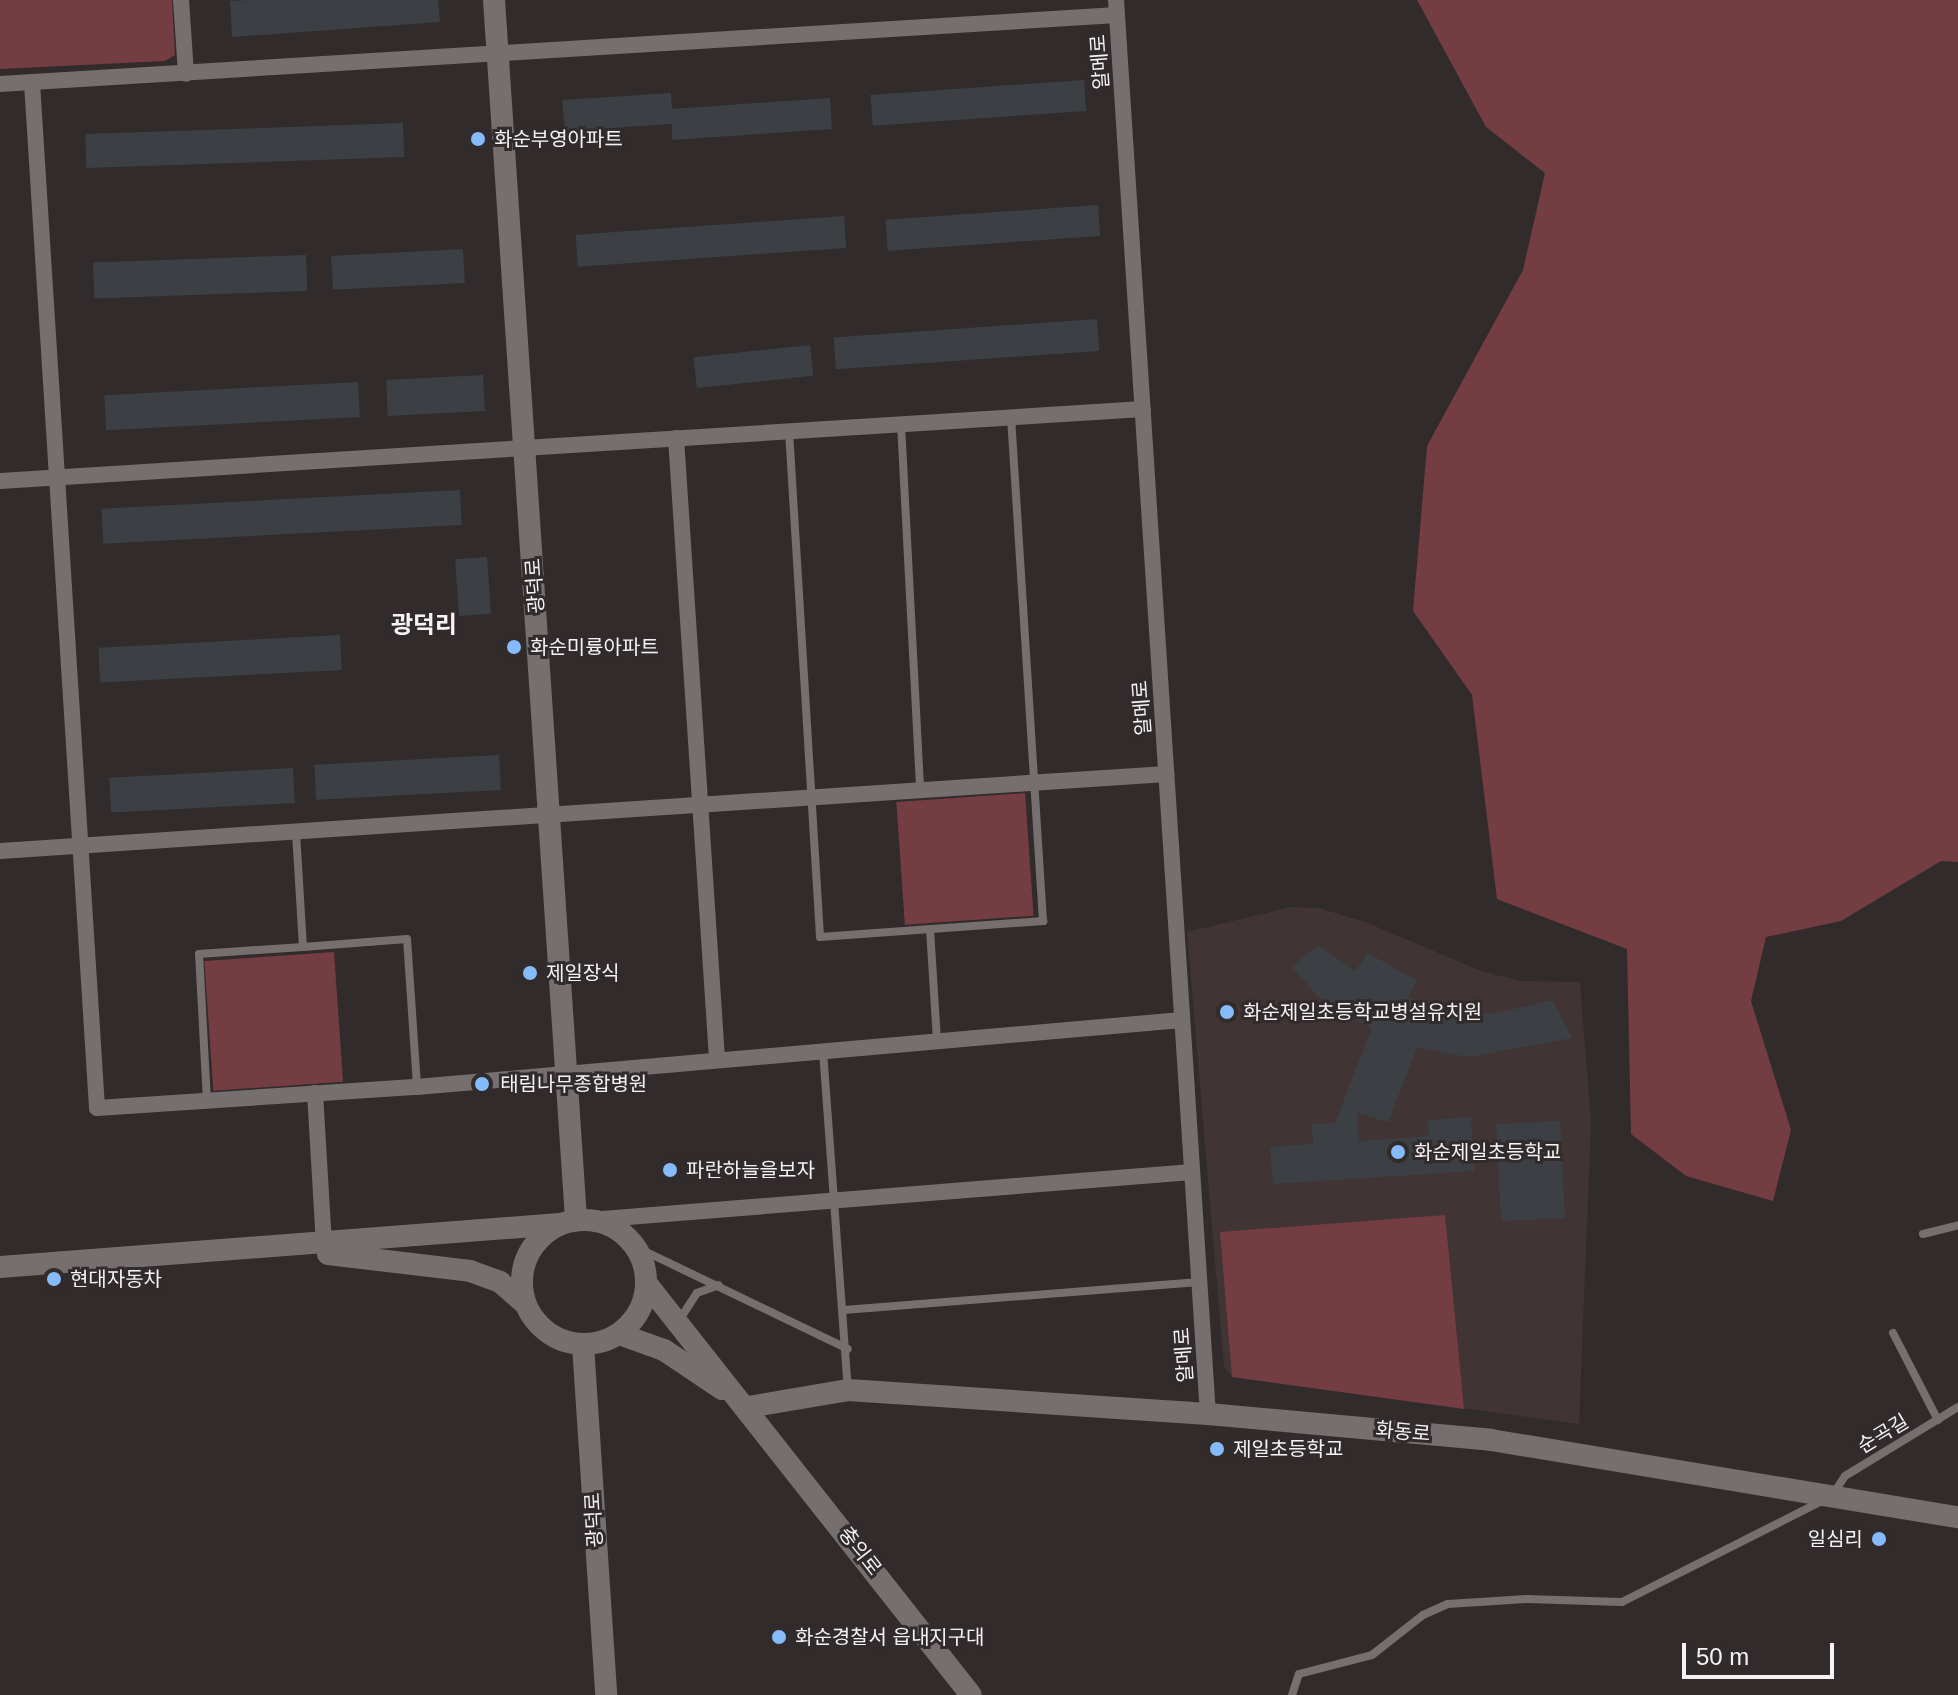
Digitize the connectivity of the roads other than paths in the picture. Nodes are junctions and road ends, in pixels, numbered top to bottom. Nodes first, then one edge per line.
1 (181, 0) edge
2 (494, 0) edge
3 (1117, 8) edge
4 (498, 56) junction
5 (186, 74) junction
6 (32, 83) junction
7 (0, 84) edge
8 (1143, 409) junction
9 (1011, 417) junction
10 (901, 424) junction
11 (789, 431) junction
12 (676, 438) junction
13 (526, 448) junction
14 (57, 478) junction
15 (0, 481) edge
16 (1166, 774) junction
17 (1034, 783) junction
18 (920, 790) junction
19 (811, 797) junction
20 (700, 805) junction
21 (550, 815) junction
22 (296, 831) junction
23 (81, 845) junction
24 (0, 851) edge
25 (930, 929) junction
26 (303, 947) junction
27 (1182, 1020) junction
28 (937, 1039) junction
29 (823, 1048) junction
30 (717, 1059) junction
31 (567, 1074) junction
32 (417, 1087) junction
33 (315, 1093) junction
34 (207, 1101) junction
35 (1192, 1172) junction
36 (835, 1201) junction
37 (575, 1221) junction
38 (1958, 1225) edge
39 (1923, 1234) dead end
40 (324, 1244) junction
41 (636, 1247) junction
42 (251, 1249) junction
43 (0, 1267) edge
44 (1199, 1282) junction
45 (647, 1284) junction
46 (716, 1284) junction
47 (524, 1303) junction
48 (844, 1310) junction
49 (679, 1328) junction
50 (1893, 1333) dead end
51 (619, 1334) junction
52 (583, 1345) junction
53 (848, 1349) junction
54 (848, 1390) junction
55 (748, 1407) junction
56 (1958, 1407) edge
57 (1208, 1414) junction
58 (1938, 1420) junction
59 (1832, 1496) junction
60 (1958, 1517) edge
61 (606, 1695) edge
62 (971, 1695) edge
63 (1292, 1695) edge

1 - 5 street
2 - 4 street, 광덕로
3 - 4 street
3 - 8 street, 알메로
4 - 5 street
4 - 13 street, 광덕로
5 - 6 street
6 - 7 street
6 - 14 street
8 - 9 street
8 - 16 street, 알메로
9 - 10 street
9 - 17 lane
10 - 11 street
10 - 18 lane
11 - 12 street
11 - 19 lane
12 - 13 street
12 - 20 street
13 - 14 street
13 - 21 street, 광덕로
14 - 15 street
14 - 23 street
16 - 17 street
16 - 27 street, 알메로
17 - 18 street
17 - 25 lane
18 - 19 street
19 - 20 street
19 - 25 lane
20 - 21 street
20 - 30 street
21 - 22 street
21 - 31 street, 광덕로
22 - 23 street
22 - 26 lane
23 - 24 street
23 - 34 street
25 - 28 lane
26 - 32 lane
26 - 34 lane
27 - 28 street
27 - 35 street, 알메로
28 - 29 street
29 - 30 street
29 - 36 lane
30 - 31 street
31 - 32 street
31 - 37 street, 광덕로
32 - 33 street
33 - 34 street
33 - 40 street
35 - 36 street
35 - 44 street, 알메로
36 - 37 street
36 - 48 lane
37 - 40 street
37 - 41 street
37 - 47 street
38 - 39 lane
40 - 42 street
41 - 45 street
41 - 46 lane
42 - 43 street
42 - 47 street
44 - 48 lane
44 - 57 street, 알메로
45 - 49 street, 충의로
45 - 51 street
46 - 49 lane
46 - 53 lane
47 - 52 street
48 - 53 lane
49 - 55 street, 충의로
50 - 58 lane
51 - 52 street
51 - 55 street, 충의로
52 - 61 street, 광덕로
53 - 54 lane
54 - 55 street, 화동로
54 - 57 street, 화동로
55 - 62 street, 충의로
56 - 58 lane, 순곡길
57 - 59 street, 화동로
58 - 59 lane, 순곡길
59 - 60 street, 화동로
59 - 63 lane, 순곡길

